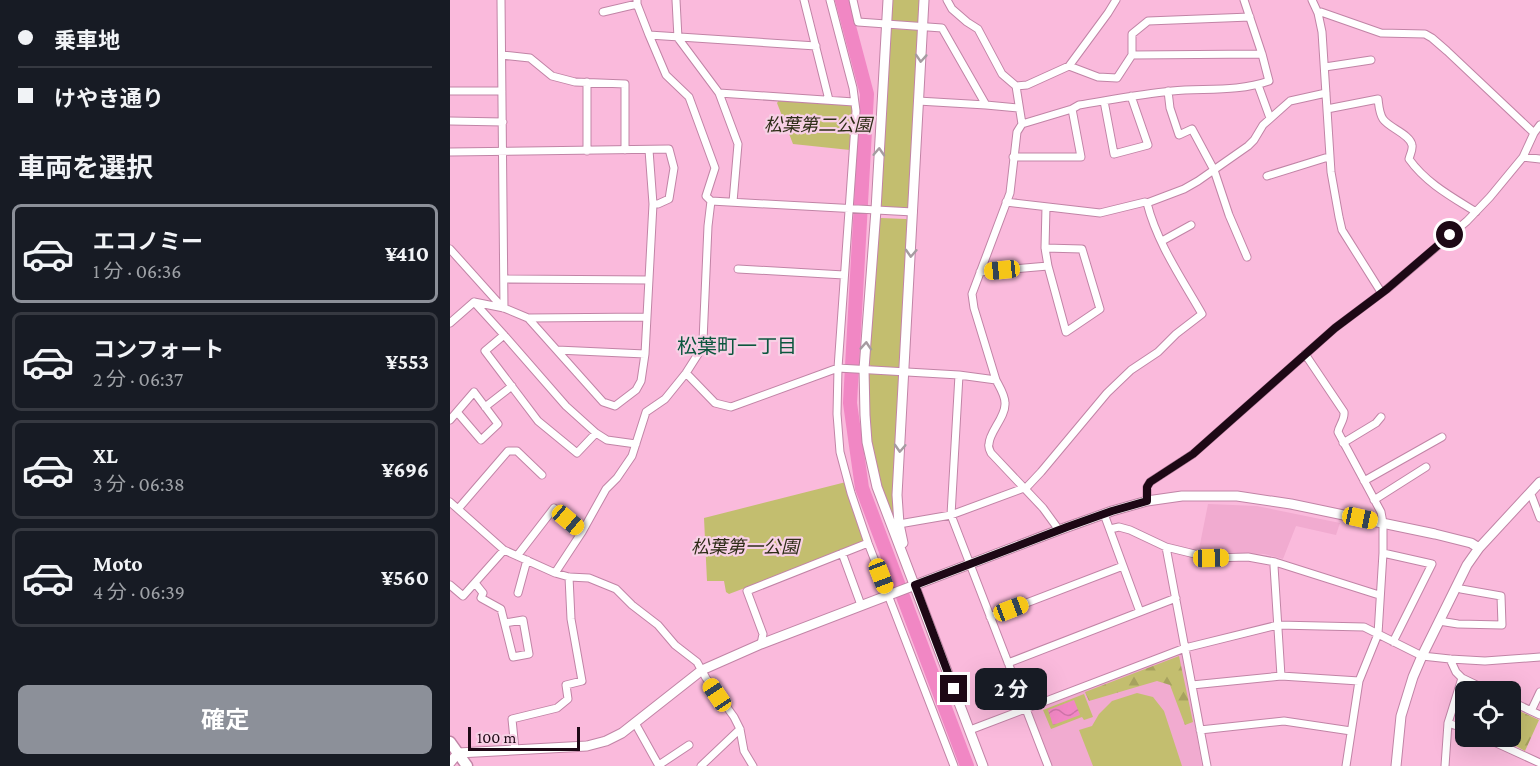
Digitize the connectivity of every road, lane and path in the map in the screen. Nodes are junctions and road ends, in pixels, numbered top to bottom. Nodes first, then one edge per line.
1 (501, 0) edge
2 (676, 0) edge
3 (804, 0) edge
4 (830, 0) edge
5 (853, 0) edge
6 (888, 0) edge
7 (924, 0) edge
8 (947, 0) edge
9 (1116, 0) edge
10 (1244, 0) edge
11 (1312, 0) edge
12 (637, 2) edge
13 (603, 12) dead end
14 (1318, 13) junction
15 (1250, 17) junction
16 (886, 24) junction
17 (923, 26) junction
18 (649, 35) junction
19 (678, 38) junction
20 (816, 46) junction
21 (1262, 54) junction
22 (502, 55) junction
23 (1132, 55) junction
24 (1371, 60) dead end
25 (1069, 66) junction
26 (1325, 67) junction
27 (587, 82) junction
28 (1258, 85) junction
29 (1016, 86) junction
30 (450, 91) edge
31 (502, 91) junction
32 (1168, 91) junction
33 (719, 93) junction
34 (1326, 93) junction
35 (1131, 96) junction
36 (830, 100) junction
37 (918, 101) junction
38 (1104, 101) junction
39 (854, 102) junction
40 (986, 105) junction
41 (1019, 108) junction
42 (1327, 109) junction
43 (1072, 110) junction
44 (1270, 118) junction
45 (450, 121) edge
46 (503, 122) junction
47 (1022, 124) junction
48 (1540, 126) edge
49 (1534, 133) junction
50 (1528, 146) junction
51 (625, 150) junction
52 (649, 150) junction
53 (588, 151) junction
54 (450, 152) edge
55 (503, 152) junction
56 (1013, 157) junction
57 (1523, 157) junction
58 (1330, 158) junction
59 (1540, 159) edge
60 (1214, 170) junction
61 (1267, 176) dead end
62 (711, 201) junction
63 (733, 202) junction
64 (1006, 202) junction
65 (1147, 203) junction
66 (653, 204) junction
67 (1046, 207) junction
68 (851, 208) junction
69 (872, 210) junction
70 (913, 212) junction
71 (1476, 212) junction
72 (1191, 225) dead end
73 (1162, 241) junction
74 (1045, 248) junction
75 (450, 249) edge
76 (1247, 257) dead end
77 (1048, 266) junction
78 (738, 269) dead end
79 (980, 273) junction
80 (844, 275) junction
81 (504, 279) junction
82 (649, 280) junction
83 (1382, 292) junction
84 (474, 302) junction
85 (504, 308) junction
86 (452, 317) edge
87 (647, 317) junction
88 (528, 318) junction
89 (504, 335) junction
90 (557, 350) junction
91 (645, 354) junction
92 (1305, 354) junction
93 (841, 368) junction
94 (861, 369) junction
95 (904, 372) junction
96 (686, 373) junction
97 (959, 375) junction
98 (996, 380) junction
99 (512, 386) junction
100 (485, 407) junction
101 (457, 412) junction
102 (1381, 417) dead end
103 (450, 420) edge
104 (596, 433) junction
105 (1442, 437) dead end
106 (1343, 443) junction
107 (636, 444) junction
108 (1426, 467) dead end
109 (542, 475) dead end
110 (1364, 482) junction
111 (1540, 482) edge
112 (1025, 488) junction
113 (1529, 494) junction
114 (1374, 500) junction
115 (1147, 501) junction
116 (450, 502) edge
117 (458, 509) junction
118 (1104, 514) junction
119 (951, 515) junction
120 (1540, 518) edge
121 (1383, 523) junction
122 (899, 524) junction
123 (1110, 529) junction
124 (1059, 530) junction
125 (582, 532) junction
126 (868, 543) junction
127 (1166, 547) junction
128 (1479, 548) junction
129 (504, 550) junction
130 (842, 553) junction
131 (1383, 553) junction
132 (517, 556) junction
133 (527, 560) junction
134 (1275, 562) junction
135 (970, 564) junction
136 (1123, 566) junction
137 (555, 573) junction
138 (569, 577) junction
139 (475, 583) junction
140 (450, 585) edge
141 (910, 587) junction
142 (1456, 587) junction
143 (518, 593) dead end
144 (890, 595) junction
145 (1379, 595) junction
146 (1176, 598) junction
147 (861, 605) junction
148 (1140, 612) junction
149 (990, 618) junction
150 (1439, 621) junction
151 (505, 623) junction
152 (1278, 625) junction
153 (1378, 634) junction
154 (1393, 642) junction
155 (761, 644) junction
156 (1185, 648) junction
157 (1422, 656) junction
158 (1540, 657) edge
159 (1450, 659) junction
160 (1008, 663) junction
161 (702, 670) junction
162 (1281, 676) junction
163 (1462, 678) junction
164 (1359, 681) junction
165 (1468, 681) edge
166 (1192, 685) junction
167 (1540, 692) edge
168 (1521, 706) edge
169 (1026, 709) junction
170 (1531, 711) junction
171 (1540, 715) edge
172 (635, 723) junction
173 (1448, 723) junction
174 (1455, 725) edge
175 (740, 729) junction
176 (970, 730) junction
177 (1200, 730) junction
178 (1351, 731) junction
179 (450, 742) edge
180 (689, 745) dead end
181 (1505, 747) edge
182 (515, 750) junction
183 (458, 753) junction
184 (450, 763) edge
185 (1540, 763) edge
186 (659, 765) edge
187 (467, 766) edge
188 (701, 766) edge
189 (753, 766) edge
190 (954, 766) edge
191 (983, 766) edge
192 (1048, 766) edge
193 (1207, 766) edge
194 (1346, 766) edge
195 (1396, 766) edge
196 (1445, 766) edge

1 - 22 street
2 - 19 street
3 - 20 street
4 - 39 street
5 - 16 street
6 - 16 street
7 - 17 street
8 - 29 street
9 - 25 street
10 - 15 street
11 - 14 street
12 - 13 street
12 - 18 street
14 - 26 street
14 - 49 street
15 - 21 street
15 - 23 street
16 - 17 street
69 -> 16 street
17 -> 37 street
17 - 40 street
18 - 19 street
18 - 62 street
19 - 20 street
19 - 33 street
20 - 36 street
21 - 23 street
21 - 28 street
22 - 27 street
22 - 31 street
23 - 25 street
24 - 26 street
25 - 29 street
26 - 34 street
27 - 51 street
27 - 53 street
28 - 32 street
28 - 44 street
29 - 41 street
30 - 31 street
31 - 46 street
32 - 35 street
32 - 60 street
33 - 36 street
33 - 63 street
34 - 42 street
34 - 44 street
35 - 38 street
35 - 38 street
36 - 39 street
37 - 40 street
37 - 70 street
38 - 43 street
39 - 68 street
40 - 41 street
41 - 47 street
42 - 58 street
42 - 71 street
43 - 47 street
43 - 56 street
44 - 60 street
45 - 46 street
46 - 55 street
47 - 56 street
48 - 49 street
49 - 50 street
50 - 57 street
50 - 59 street
51 - 52 street
51 - 53 street
52 - 66 street
52 - 66 street
53 - 55 street
54 - 55 street
55 - 81 street
56 - 64 street
57 - 59 street
57 - 71 street
58 - 61 street
58 - 83 street
60 - 65 street
60 - 76 street
62 - 63 street
62 - 96 street
63 - 68 street
64 - 67 street
64 - 79 street
65 - 67 street
65 - 73 street
66 - 82 street
67 - 74 street
68 - 69 street
68 - 80 street
69 - 70 street
94 -> 69 street
70 -> 95 street
71 - 83 street
72 - 73 street
73 - 112 street
74 - 77 street
74 - 77 street
75 - 85 street
77 - 79 street
78 - 80 street
79 - 98 street
80 - 93 street
81 - 82 street
81 - 85 street
82 - 87 street
83 - 92 street
84 - 85 street
84 - 86 street
84 - 89 street
85 - 88 street
87 - 88 street
87 - 91 street
88 - 90 street
89 - 99 street
89 - 104 street
90 - 91 street
90 - 91 street
92 - 106 street
92 - 115 street
93 - 94 street
93 - 96 street
93 - 126 street
94 - 95 street
94 - 141 street
95 - 97 street
95 -> 122 street
96 - 107 street
97 - 98 street
97 - 119 street
98 - 112 street
99 - 100 street
99 - 104 street
100 - 101 street
100 - 101 street
101 - 103 street
102 - 106 street
104 - 107 street
105 - 110 street
106 - 110 street
107 - 125 street
108 - 114 street
109 - 117 street
110 - 114 street
111 - 113 street
112 - 119 street
112 - 124 street
113 - 120 street
113 - 128 street
114 - 121 street
115 - 118 street
115 - 121 street
116 - 117 street
117 - 129 street
118 - 123 street
118 - 124 street
119 - 122 street
119 - 135 street
121 - 128 street
121 - 131 street
122 - 141 street
123 - 127 street
123 - 136 street
124 - 135 street
125 - 132 street
125 - 137 street
126 - 130 street
126 - 144 street
127 - 134 street
127 - 146 street
128 - 142 street
129 - 132 street
129 - 139 street
130 - 147 street
130 - 155 street
131 - 145 street
131 - 154 street
132 - 133 street
133 - 137 street
133 - 143 street
134 - 145 street
134 - 152 street
135 - 141 street
135 - 149 street
136 - 148 street
136 - 149 street
137 - 138 street
138 - 161 street
138 - 182 street
139 - 140 street
139 - 151 street
141 - 144 street
141 - 176 street
142 - 150 street
142 - 150 street
144 - 147 street
144 - 190 street
145 - 153 street
146 - 148 street
146 - 156 street
147 - 155 street
148 - 160 street
149 - 160 street
150 - 157 street
151 - 151 street
152 - 153 street
152 - 156 street
152 - 162 street
153 - 154 street
153 - 164 street
154 - 157 street
155 - 161 street
156 - 166 street
156 - 169 street
157 - 159 street
157 - 195 street
158 - 159 street
159 - 163 street
160 - 169 street
161 - 172 street
161 - 175 street
162 - 164 street
162 - 166 street
163 - 165 street
163 - 173 street
164 - 178 street
166 - 177 street
167 - 170 street
168 - 170 street
169 - 176 street
169 - 192 street
170 - 171 street
172 - 182 street
172 - 186 street
173 - 174 street
173 - 196 street
175 - 188 street
175 - 189 street
176 - 191 street
177 - 178 street
177 - 193 street
178 - 194 street
179 - 183 main road
180 - 186 street
181 - 185 street
182 - 183 street
183 - 184 street
183 - 187 main road

